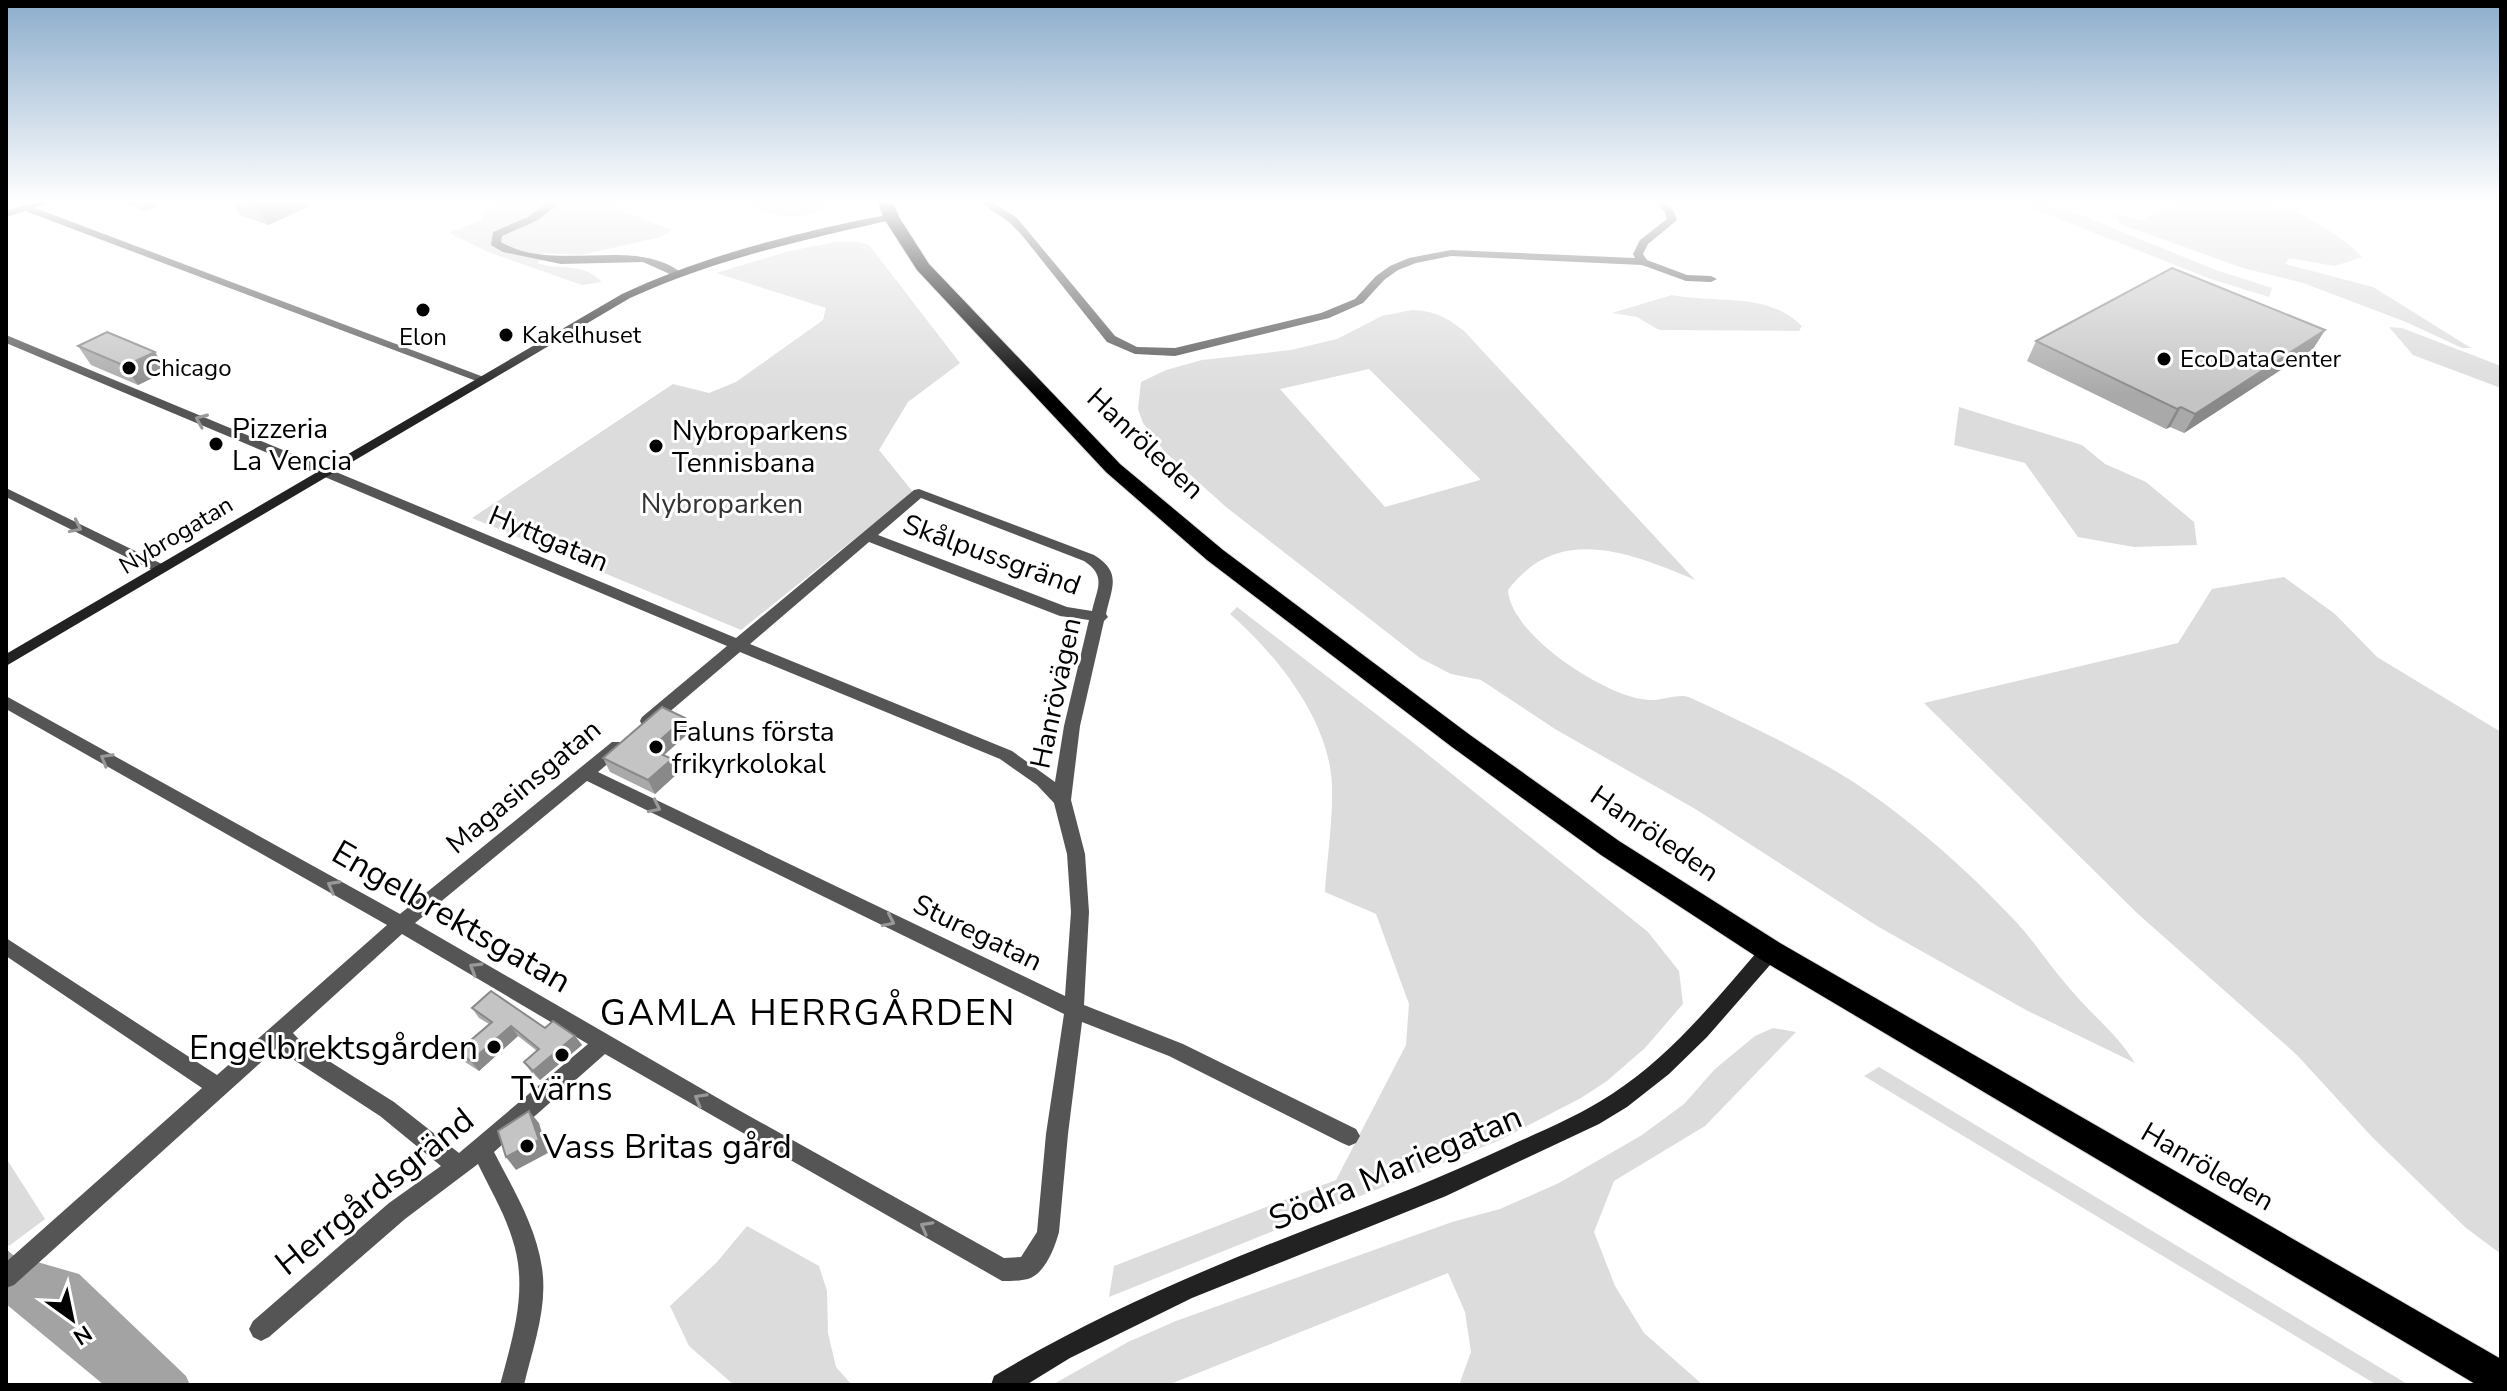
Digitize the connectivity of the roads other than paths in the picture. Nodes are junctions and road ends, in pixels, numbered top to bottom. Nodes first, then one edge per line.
1 (178, 265) edge
2 (658, 265) edge
3 (701, 265) edge
4 (922, 265) edge
5 (1051, 265) edge
6 (1404, 265) edge
7 (1651, 265) edge
8 (676, 273) junction
9 (1711, 279) dead end
10 (6, 339) edge
11 (483, 379) junction
12 (324, 473) junction
13 (6, 492) edge
14 (919, 493) joint
15 (867, 536) junction
16 (161, 569) junction
17 (1100, 617) junction
18 (738, 645) junction
19 (6, 661) edge
20 (7, 703) edge
21 (585, 773) junction
22 (1062, 800) junction
23 (401, 924) junction
24 (6, 946) edge
25 (1770, 951) junction
26 (1074, 1010) junction
27 (281, 1034) junction
28 (603, 1043) junction
29 (219, 1088) junction
30 (1349, 1136) dead end
31 (482, 1149) junction
32 (458, 1166) junction
33 (1032, 1263) joint
34 (6, 1277) edge
35 (261, 1329) dead end
36 (2501, 1379) edge
37 (512, 1385) edge
38 (1003, 1385) edge

1 - 11 street
2 - 8 street
3 - 8 street, Nybrogatan
4 - 25 highway, Hanröleden
5 - 6 street
7 - 9 street
8 - 11 street, Nybrogatan
12 -> 10 street, Hyttgatan
11 - 12 street, Nybrogatan
12 - 16 street, Nybrogatan
12 - 18 street, Hyttgatan
13 -> 16 street
14 - 15 street, Magasinsgatan
14 - 17 street, Hanrövägen
15 - 17 street, Skålpussgränd
15 - 18 street, Magasinsgatan
16 - 19 street, Nybrogatan
17 - 22 street, Hanrövägen
18 - 21 street, Magasinsgatan
18 - 22 street, Hyttgatan
23 -> 20 street, Engelbrektsgatan
21 - 23 street, Magasinsgatan
21 -> 26 street, Sturegatan
22 - 26 street, Hanrövägen
23 - 27 street, Magasinsgatan
28 -> 23 street, Engelbrektsgatan
24 - 29 street
25 - 36 highway, Hanröleden
25 - 38 street, Södra Mariegatan
26 - 30 street, Sturegatan
26 - 33 street, Hanrövägen
27 - 29 street, Magasinsgatan
27 - 32 street
28 - 31 street, Herrgårdsgränd
33 -> 28 street, Engelbrektsgatan
29 - 34 street, Magasinsgatan
31 - 32 street, Herrgårdsgränd
31 - 37 street
32 - 35 street, Herrgårdsgränd

